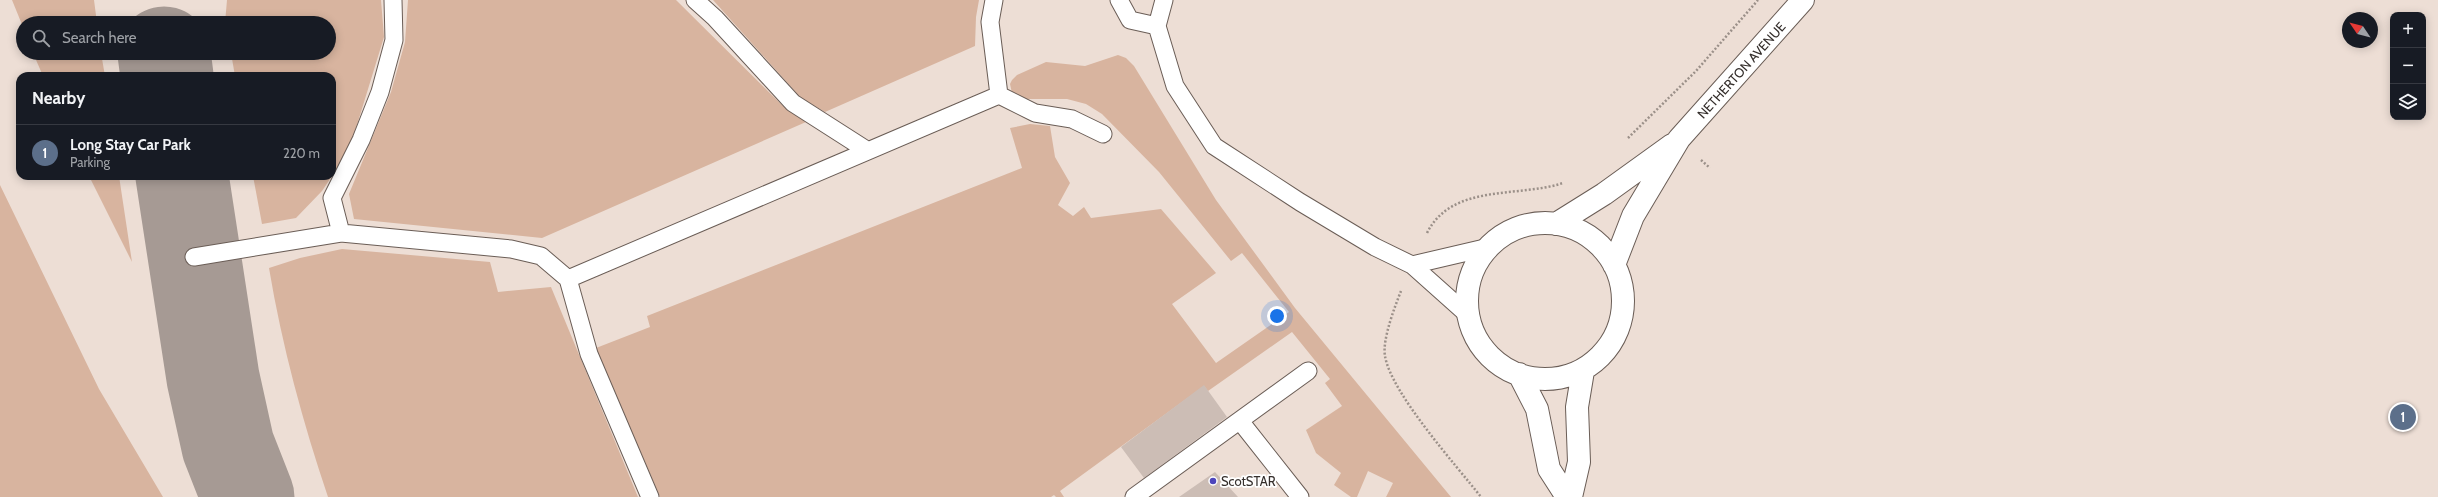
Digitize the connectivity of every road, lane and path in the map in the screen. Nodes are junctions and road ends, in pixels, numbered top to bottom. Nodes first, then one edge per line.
1 (393, 0) edge
2 (695, 0) edge
3 (994, 0) edge
4 (1119, 0) edge
5 (1164, 0) edge
6 (1758, 0) edge
7 (1803, 0) edge
8 (1157, 26) junction
9 (999, 96) junction
10 (1103, 134) dead end
11 (1679, 139) junction
12 (1626, 140) dead end
13 (868, 151) junction
14 (1568, 182) dead end
15 (1556, 224) junction
16 (341, 233) junction
17 (1489, 247) junction
18 (194, 257) dead end
19 (1412, 264) junction
20 (1614, 265) junction
21 (568, 279) junction
22 (1468, 315) junction
23 (1308, 370) dead end
24 (1583, 371) junction
25 (1520, 374) junction
26 (1240, 421) junction
27 (650, 497) edge
28 (1134, 497) edge
29 (1300, 497) edge
30 (1481, 497) edge
31 (1567, 497) edge
32 (1571, 497) edge

1 - 16 lane
2 - 13 lane
3 - 9 lane
4 - 8 lane
5 - 8 lane
6 - 12 path
7 - 11 street, NETHERTON AVENUE
8 - 19 lane
9 - 10 lane
9 - 13 lane
11 - 15 street, NETHERTON AVENUE
11 - 20 street, NETHERTON AVENUE
13 - 21 lane
14 - 19 path
15 - 17 street
15 - 20 street
16 - 18 lane
16 - 21 lane
17 - 19 lane
17 - 22 street
19 - 22 lane
19 - 30 path
20 - 24 street
21 - 27 lane
22 - 25 street
23 - 26 lane
24 - 25 street
24 - 32 street
25 - 31 street
26 - 28 lane
26 - 29 lane

